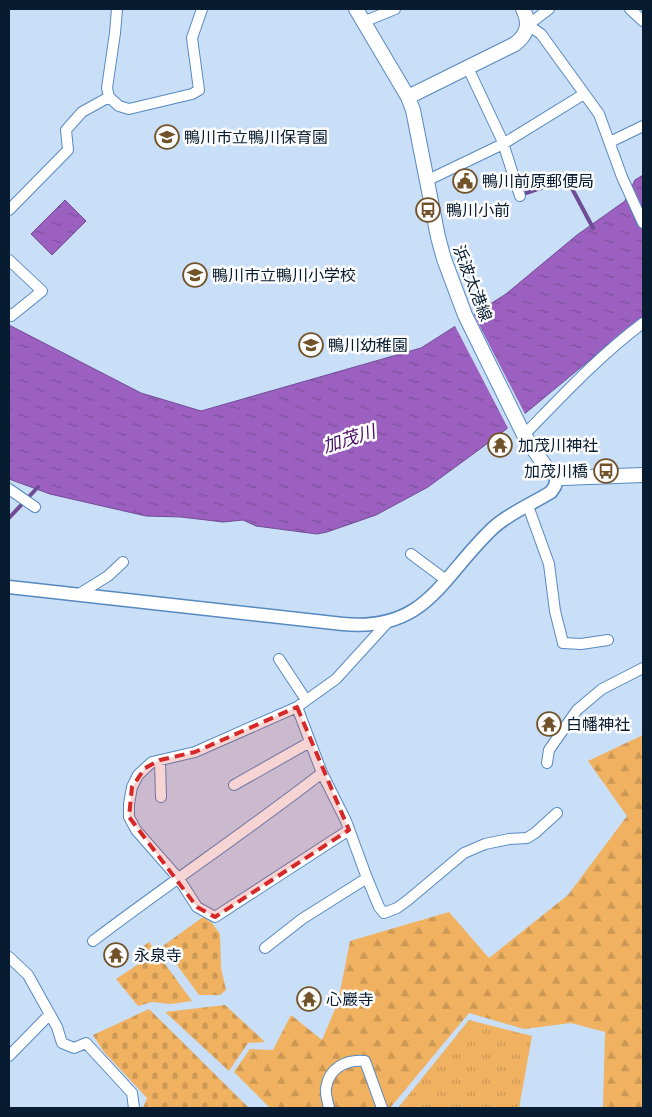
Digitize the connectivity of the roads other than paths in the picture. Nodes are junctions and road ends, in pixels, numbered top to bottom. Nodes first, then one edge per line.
1 (117, 9) edge
2 (202, 9) edge
3 (356, 9) edge
4 (396, 9) edge
5 (522, 9) edge
6 (549, 9) edge
7 (630, 9) edge
8 (643, 21) edge
9 (363, 22) junction
10 (528, 25) junction
11 (468, 68) junction
12 (584, 94) junction
13 (109, 97) junction
14 (408, 98) junction
15 (643, 126) edge
16 (610, 142) junction
17 (503, 144) junction
18 (428, 180) junction
19 (520, 196) dead end
20 (9, 210) edge
21 (643, 223) edge
22 (9, 260) edge
23 (9, 314) edge
24 (643, 323) edge
25 (522, 432) junction
26 (643, 474) edge
27 (557, 477) junction
28 (12, 490) edge
29 (528, 506) junction
30 (35, 507) dead end
31 (411, 554) dead end
32 (123, 562) dead end
33 (446, 580) junction
34 (9, 587) edge
35 (78, 594) junction
36 (387, 623) junction
37 (608, 640) dead end
38 (279, 659) dead end
39 (643, 668) edge
40 (306, 700) junction
41 (297, 707) junction
42 (310, 742) junction
43 (160, 760) junction
44 (547, 763) dead end
45 (322, 773) junction
46 (234, 785) dead end
47 (161, 797) dead end
48 (557, 813) dead end
49 (349, 830) junction
50 (367, 878) junction
51 (179, 879) junction
52 (93, 941) dead end
53 (265, 948) dead end
54 (9, 957) edge
55 (50, 1014) junction
56 (9, 1056) edge
57 (134, 1108) edge
58 (330, 1108) edge
59 (382, 1108) edge

1 - 13 street
2 - 13 street
3 - 9 main road, 浜波太港線
4 - 9 street
5 - 10 main road
6 - 10 street
7 - 8 street
9 - 14 main road, 浜波太港線
10 - 11 main road
10 - 12 street
11 - 14 main road
11 - 17 street
12 - 16 street
12 - 17 street
13 - 20 street
14 - 18 main road, 浜波太港線
15 - 16 street
16 - 21 street
17 - 18 street
17 - 19 street
18 - 25 main road, 浜波太港線
22 - 23 street
24 - 25 street
25 - 27 main road, 浜波太港線
26 - 27 main road
27 - 29 street
28 - 30 street
29 - 33 street
29 - 37 street
31 - 33 street
32 - 35 street
33 - 36 street
34 - 35 street
35 - 36 street
36 - 40 street
38 - 40 street
39 - 44 street
40 - 41 street
41 - 42 street
41 - 43 street
42 - 45 street
42 - 46 street
43 - 47 street
43 - 51 street
45 - 49 street
45 - 51 street
48 - 50 street
49 - 50 street
49 - 51 street
50 - 53 street
51 - 52 street
54 - 55 street
55 - 56 street
55 - 57 street
58 - 59 street

